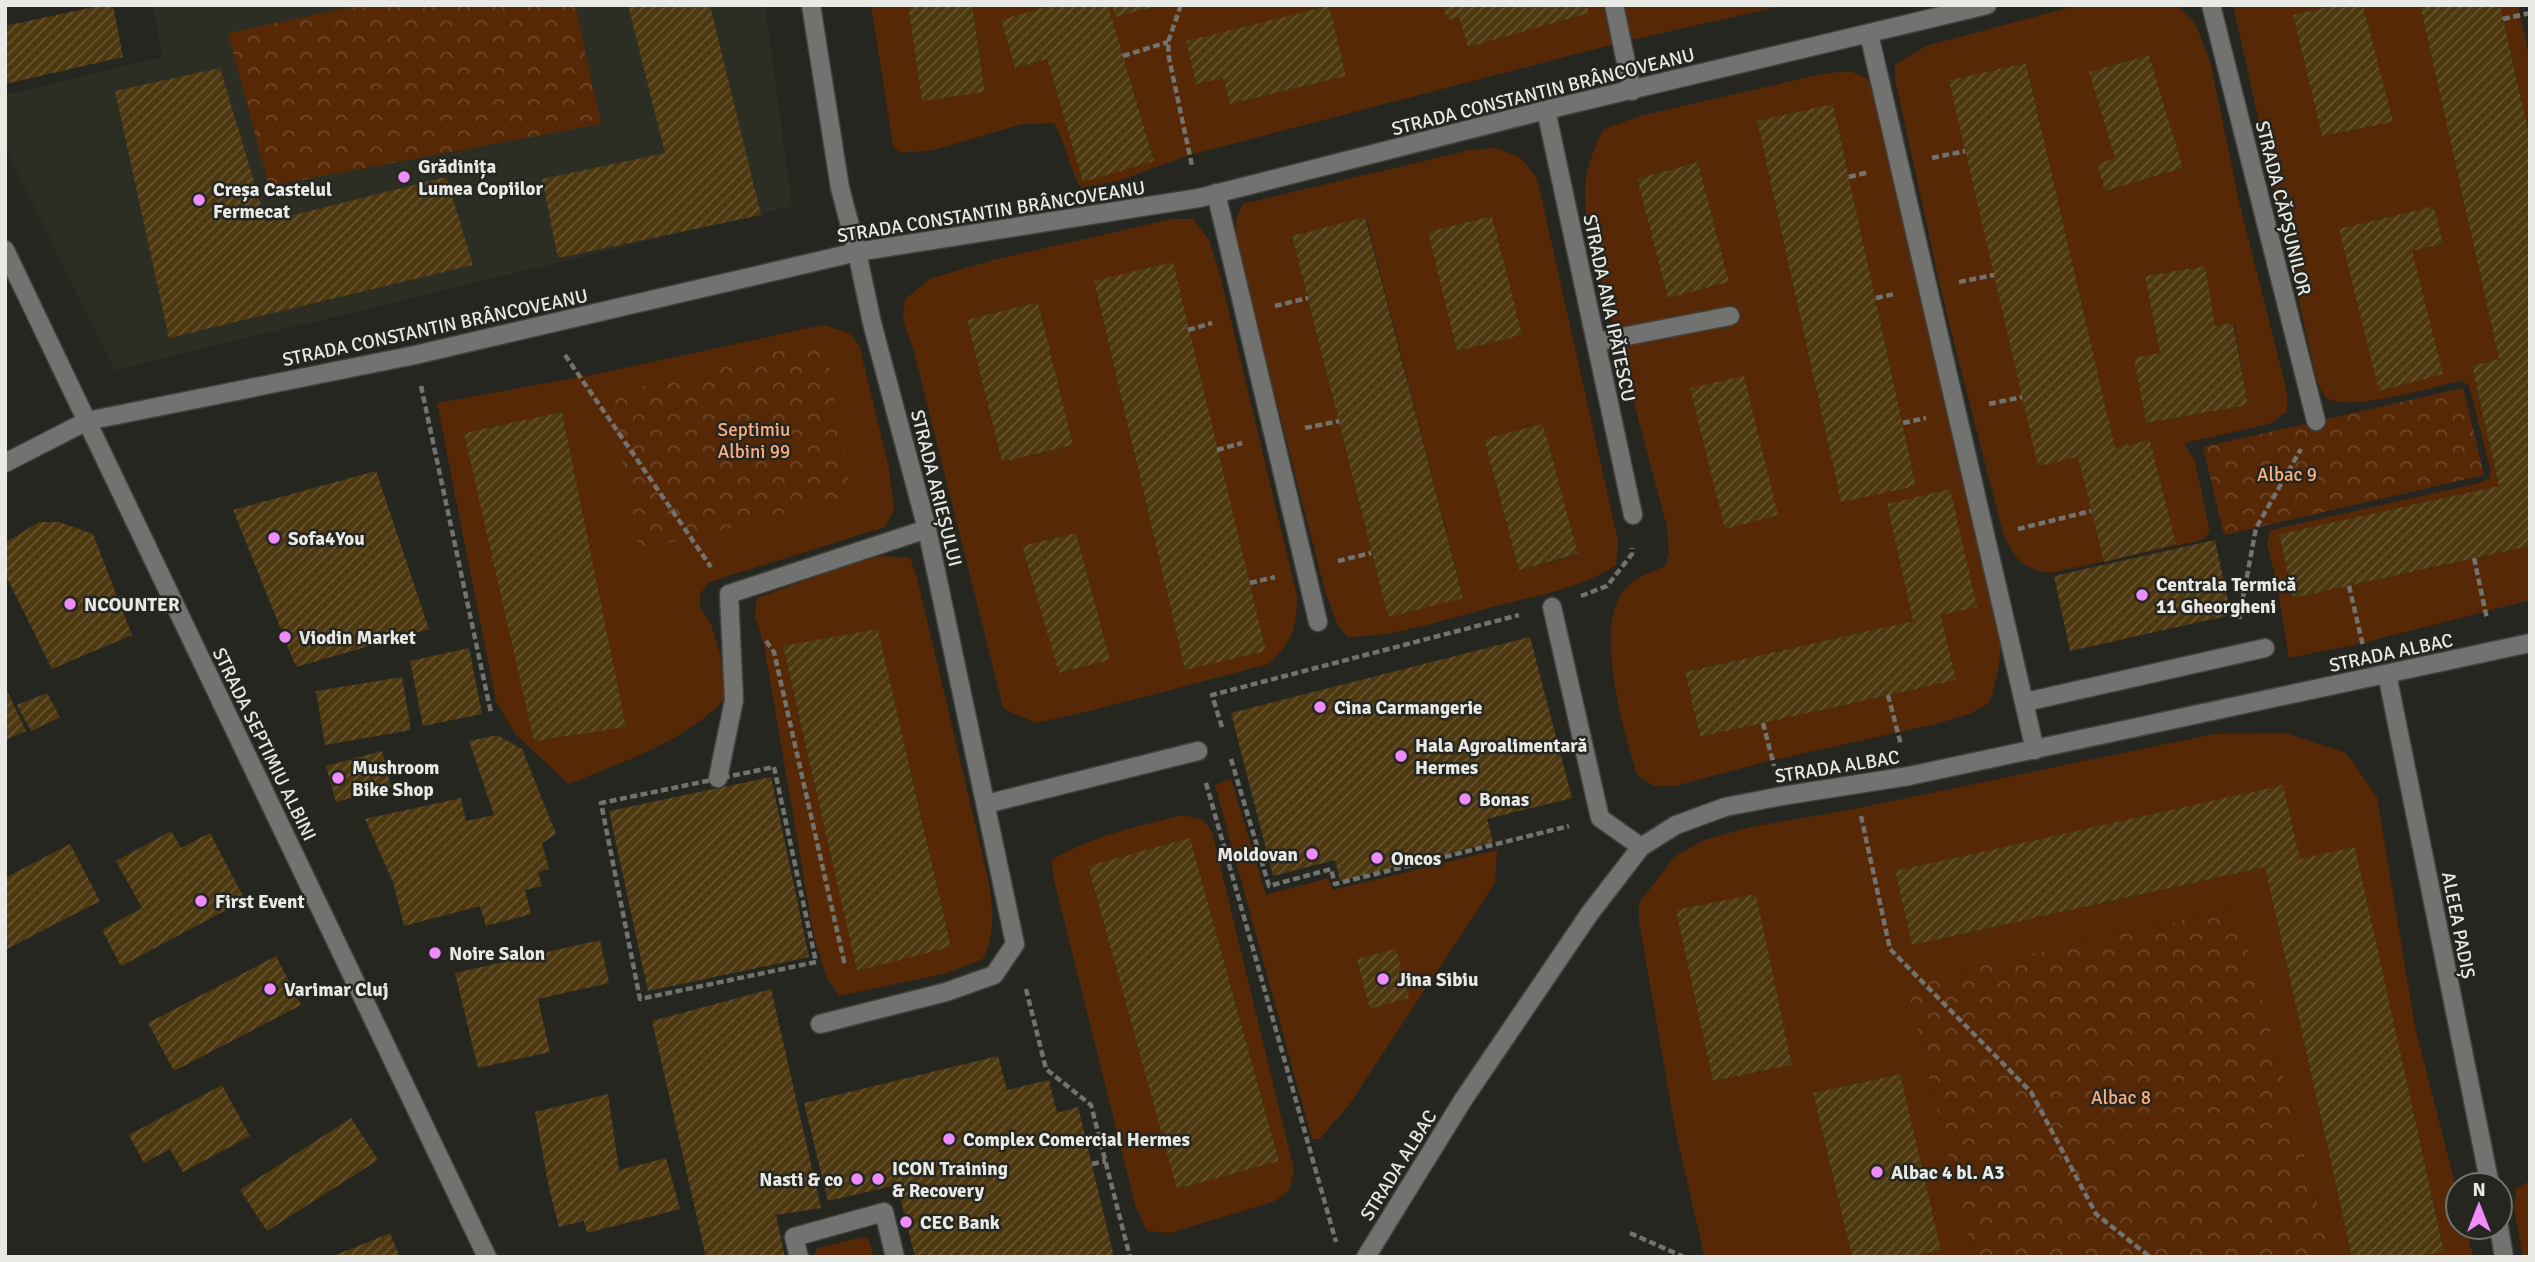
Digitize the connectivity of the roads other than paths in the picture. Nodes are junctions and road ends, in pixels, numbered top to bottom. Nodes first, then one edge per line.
1 (811, 5) edge
2 (1614, 5) edge
3 (1987, 5) edge
4 (2211, 5) edge
5 (1869, 34) junction
6 (1632, 91) junction
7 (1546, 110) junction
8 (1208, 196) junction
9 (5, 250) edge
10 (858, 252) junction
11 (1730, 316) dead end
12 (1596, 342) junction
13 (87, 421) junction
14 (2316, 421) road end
15 (5, 463) edge
16 (1633, 515) road end
17 (928, 529) junction
18 (1552, 607) road end
19 (1318, 622) dead end
20 (2530, 643) edge
21 (2265, 648) dead end
22 (2379, 676) junction
23 (2025, 702) junction
24 (2035, 750) junction
25 (1198, 751) road end
26 (718, 778) road end
27 (986, 804) junction
28 (1641, 847) junction
29 (820, 1024) dead end
30 (2487, 1171) edge
31 (487, 1257) edge
32 (799, 1257) edge
33 (895, 1257) edge
34 (1366, 1257) edge

1 - 10 street, STRADA ARIEȘULUI
2 - 6 street
3 - 5 street, STRADA CONSTANTIN BRÂNCOVEANU
4 - 14 street, STRADA CĂPȘUNILOR
5 - 6 street, STRADA CONSTANTIN BRÂNCOVEANU
5 - 23 street
6 - 7 street, STRADA CONSTANTIN BRÂNCOVEANU
7 - 8 street, STRADA CONSTANTIN BRÂNCOVEANU
7 - 12 street, STRADA ANA IPĂTESCU
8 - 10 street, STRADA CONSTANTIN BRÂNCOVEANU
8 - 19 street
9 - 13 street, STRADA SEPTIMIU ALBINI
10 - 13 street, STRADA CONSTANTIN BRÂNCOVEANU
10 - 17 street, STRADA ARIEȘULUI
11 - 12 street
12 - 16 street, STRADA ANA IPĂTESCU
13 - 15 street, STRADA CONSTANTIN BRÂNCOVEANU
13 - 31 street, STRADA SEPTIMIU ALBINI
17 - 26 street
17 - 27 street, STRADA ARIEȘULUI
18 - 28 street
20 - 22 street, STRADA ALBAC
21 - 23 street
22 - 24 street, STRADA ALBAC
22 - 30 street, ALEEA PADIȘ
23 - 24 street
24 - 28 street, STRADA ALBAC
25 - 27 street
27 - 29 street, STRADA ARIEȘULUI
28 - 34 street, STRADA ALBAC
32 - 33 street

